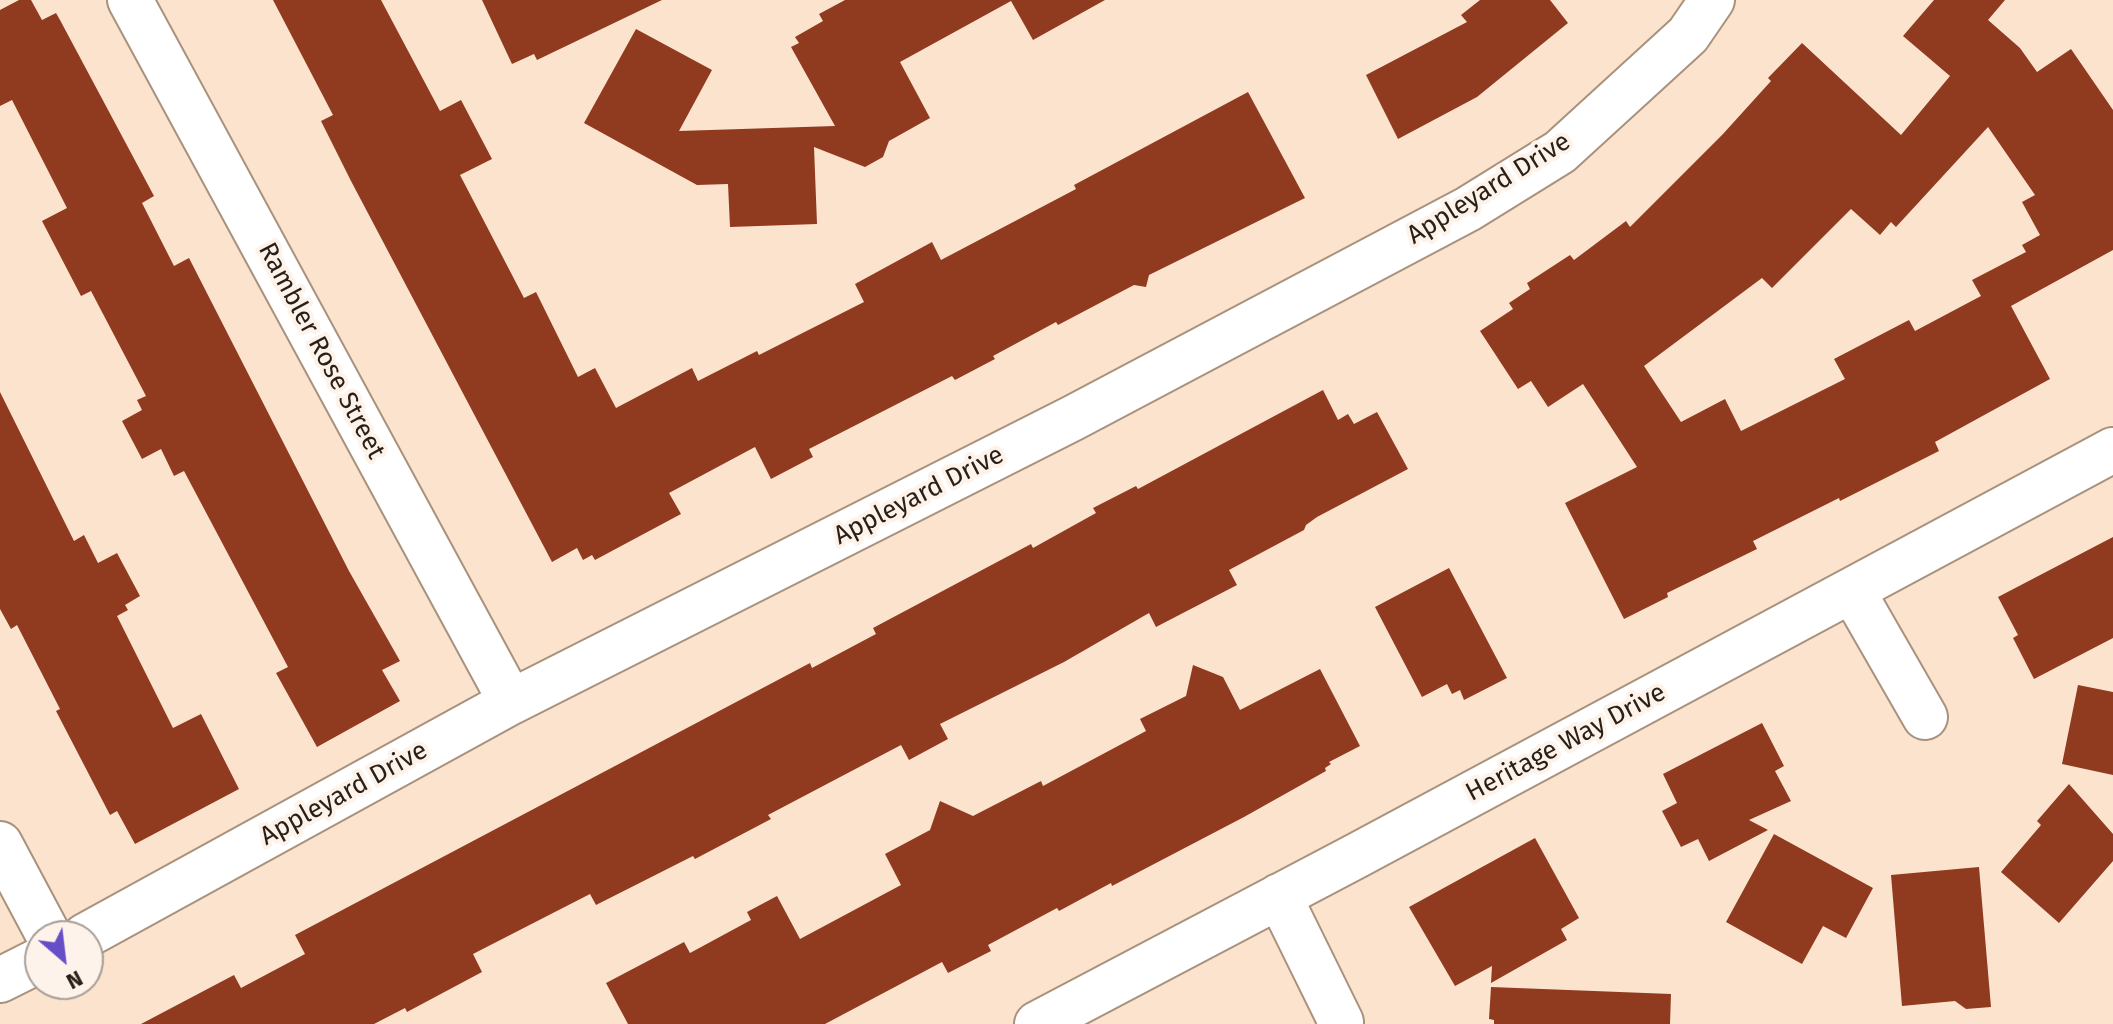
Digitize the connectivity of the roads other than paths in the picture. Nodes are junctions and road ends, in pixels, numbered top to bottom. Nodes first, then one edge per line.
1 (130, 0) edge
2 (1712, 0) edge
3 (2113, 450) edge
4 (1852, 590) junction
5 (511, 702) junction
6 (1925, 717) dead end
7 (0, 844) edge
8 (1279, 896) junction
9 (40, 920) edge
10 (104, 926) edge
11 (24, 968) edge
12 (0, 980) edge
13 (1341, 1022) edge
14 (1037, 1024) edge

1 - 5 street, Rambler Rose Street
2 - 5 street, Appleyard Drive
3 - 4 street, Heritage Way Drive
4 - 6 street
4 - 8 street, Heritage Way Drive
5 - 10 street, Appleyard Drive
7 - 9 street
8 - 13 street
8 - 14 street, Heritage Way Drive
11 - 12 street

